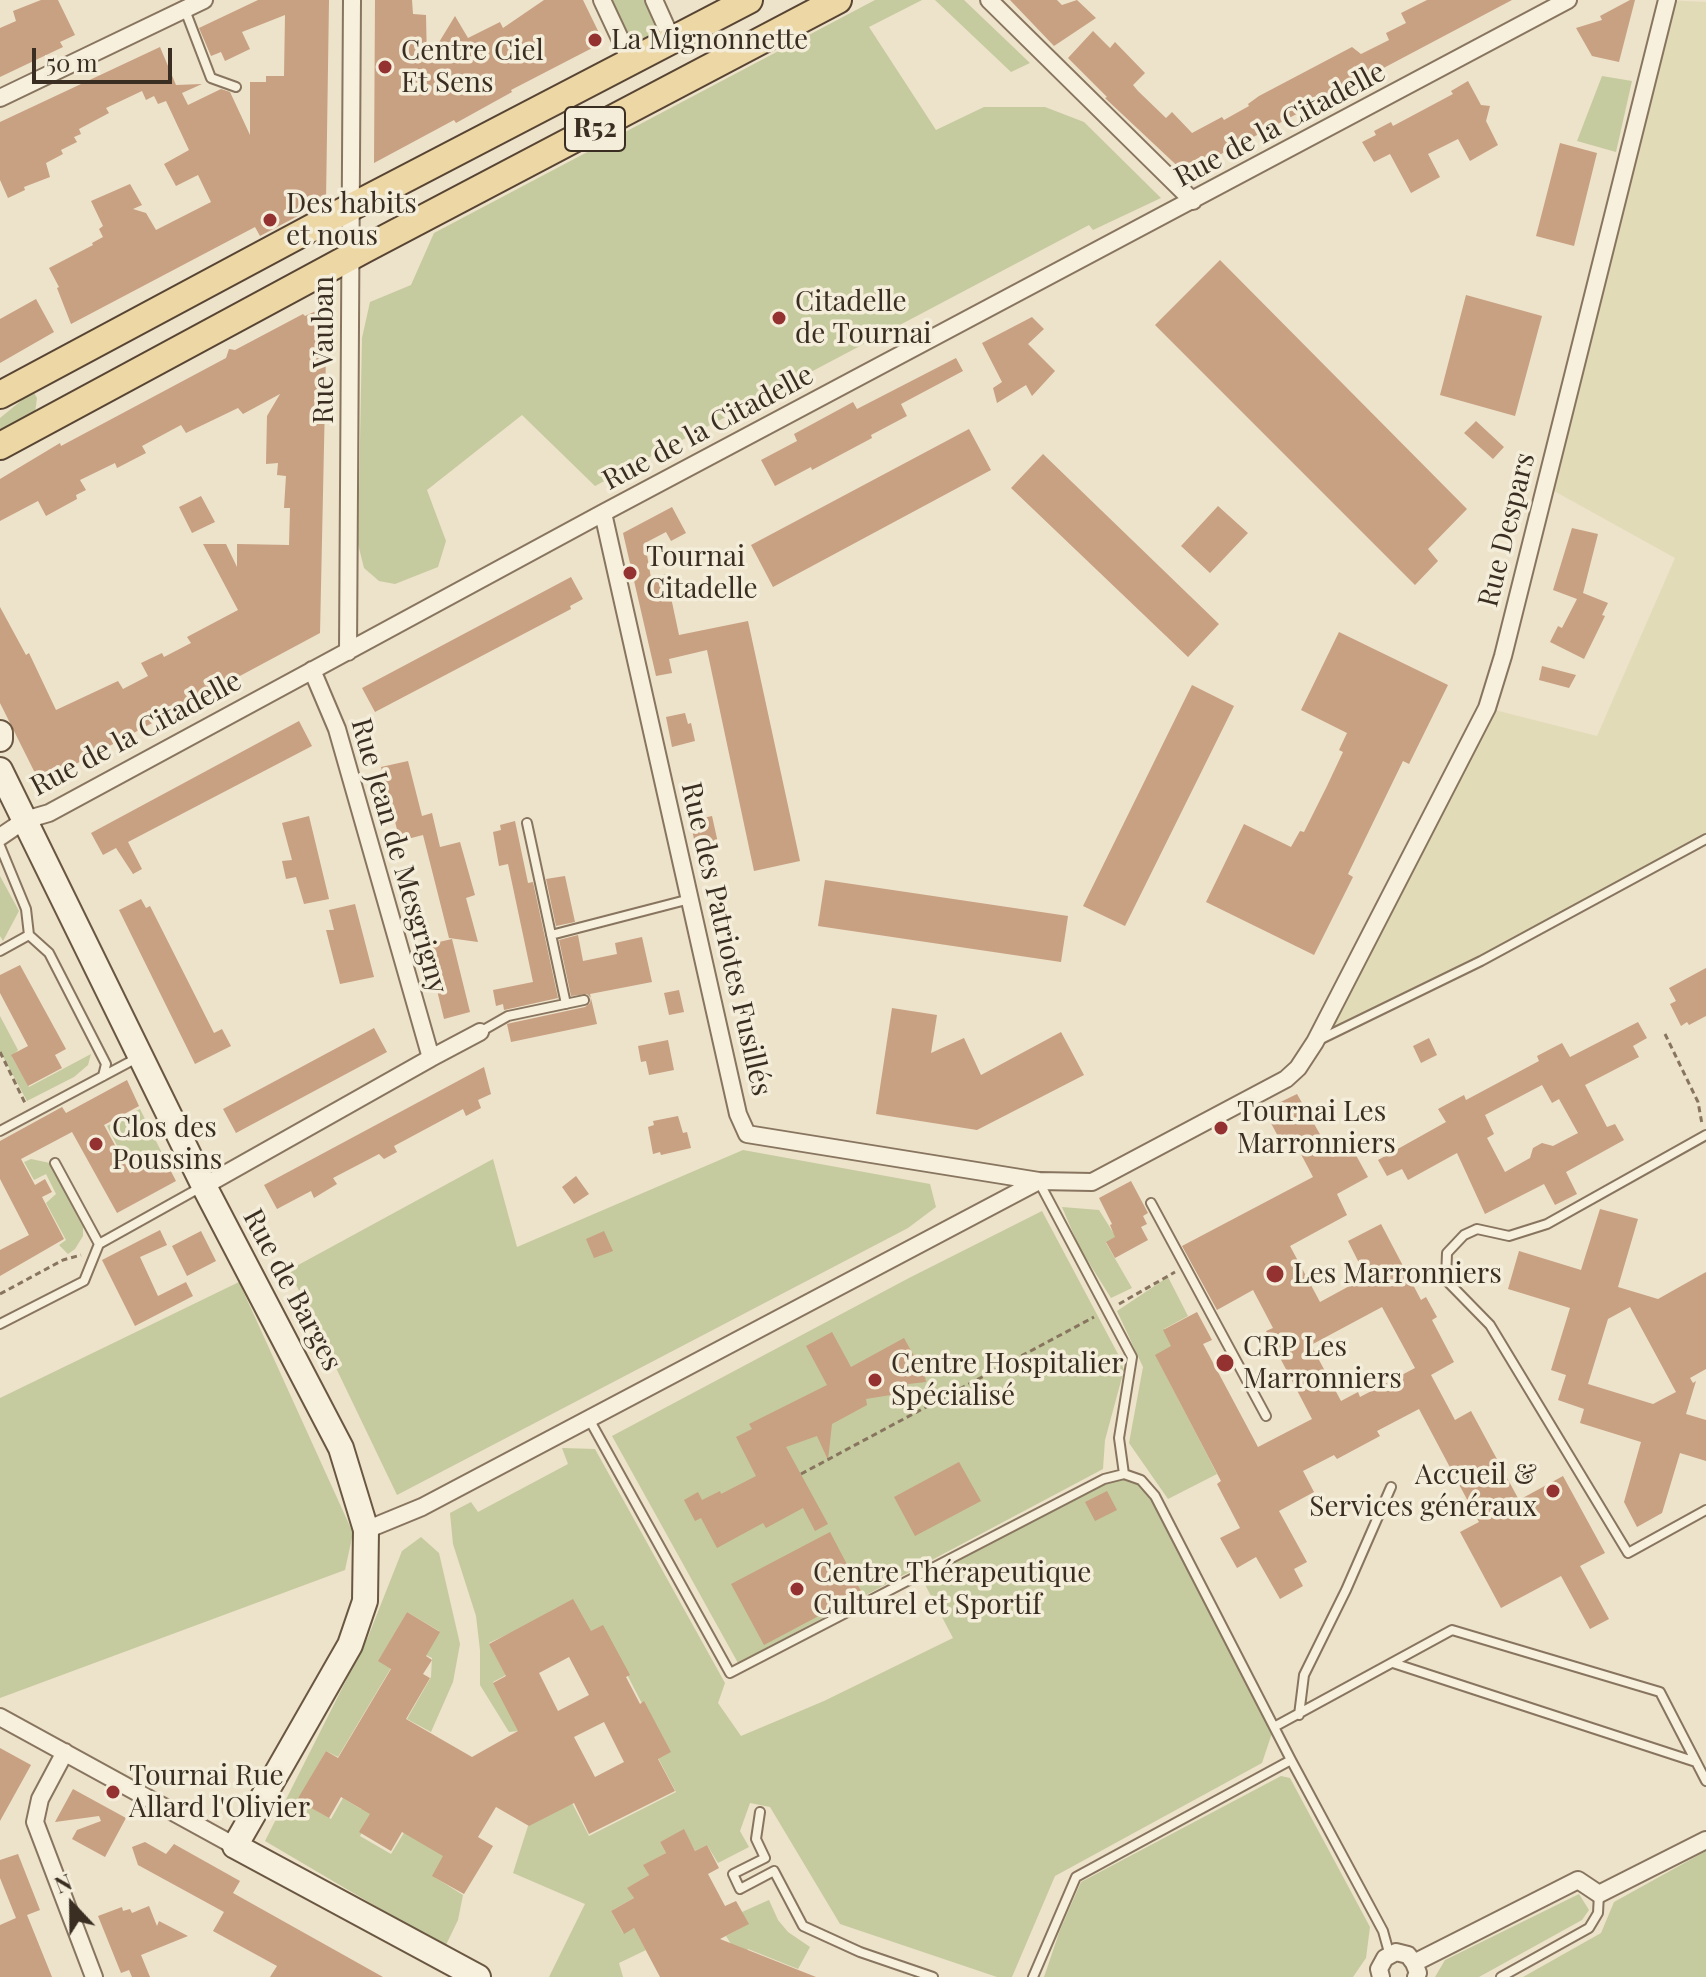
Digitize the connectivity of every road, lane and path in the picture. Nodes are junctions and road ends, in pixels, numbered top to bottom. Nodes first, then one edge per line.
1 (204, 0) edge
2 (352, 0) edge
3 (602, 0) edge
4 (654, 0) edge
5 (749, 0) edge
6 (838, 0) edge
7 (989, 0) edge
8 (1568, 0) edge
9 (1667, 0) edge
10 (185, 10) junction
11 (672, 40) junction
12 (631, 62) junction
13 (236, 87) dead end
14 (0, 98) edge
15 (1193, 201) junction
16 (350, 207) junction
17 (350, 258) junction
18 (0, 395) edge
19 (0, 446) edge
20 (603, 513) junction
21 (348, 652) junction
22 (312, 670) junction
23 (0, 733) edge
24 (0, 739) edge
25 (0, 770) edge
26 (25, 820) junction
27 (527, 823) dead end
28 (0, 837) edge
29 (1706, 839) edge
30 (0, 846) edge
31 (691, 899) junction
32 (29, 935) junction
33 (551, 935) junction
34 (0, 951) edge
35 (584, 1000) dead end
36 (566, 1004) junction
37 (480, 1032) joint
38 (1665, 1034) dead end
39 (1315, 1042) junction
40 (0, 1052) edge
41 (141, 1055) junction
42 (431, 1058) junction
43 (103, 1076) junction
44 (31, 1114) junction
45 (0, 1131) edge
46 (1705, 1135) edge
47 (55, 1163) dead end
48 (1039, 1181) junction
49 (204, 1186) junction
50 (1151, 1203) dead end
51 (98, 1247) junction
52 (1185, 1266) junction
53 (0, 1294) edge
54 (1107, 1310) junction
55 (0, 1324) edge
56 (1266, 1416) dead end
57 (589, 1418) junction
58 (801, 1474) dead end
59 (1124, 1474) junction
60 (1391, 1487) dead end
61 (1706, 1510) edge
62 (366, 1530) junction
63 (1393, 1663) junction
64 (1299, 1715) junction
65 (0, 1717) edge
66 (1274, 1727) junction
67 (65, 1752) junction
68 (1291, 1760) junction
69 (1696, 1762) junction
70 (1706, 1781) edge
71 (760, 1812) dead end
72 (1706, 1840) edge
73 (235, 1846) junction
74 (765, 1858) junction
75 (774, 1871) junction
76 (1599, 1894) junction
77 (1390, 1956) junction
78 (1415, 1970) edge
79 (94, 1977) edge
80 (478, 1977) edge
81 (933, 1977) edge
82 (1033, 1977) edge
83 (1381, 1977) edge
84 (1501, 1977) edge

1 - 10 street
2 - 16 street, Rue Vauban
3 - 12 street
4 - 11 street
5 - 11 main road, R52
6 - 17 main road, R52
7 - 15 street
8 - 15 street, Rue de la Citadelle
9 - 39 street, Rue Despars
10 - 13 lane
10 - 14 street
11 - 12 main road, R52
12 - 16 main road, R52
15 - 20 street, Rue de la Citadelle
16 - 17 street, Rue Vauban
16 - 18 main road, R52
17 - 19 main road, R52
17 - 21 street, Rue Vauban
20 - 21 street, Rue de la Citadelle
20 - 31 street, Rue des Patriotes Fusillés
21 - 22 street, Rue de la Citadelle
22 - 26 street, Rue de la Citadelle
22 - 42 street, Rue Jean de Mesgrigny
23 - 24 street
25 - 26 street, Rue de Barges
26 - 28 street, Rue de la Citadelle
26 - 41 street, Rue de Barges
27 - 33 lane
29 - 39 lane
30 - 32 lane
31 - 33 lane
31 - 48 street, Rue des Patriotes Fusillés
32 - 34 lane
32 - 43 lane
33 - 36 lane
35 - 36 lane
36 - 37 lane
37 - 42 street
38 - 46 path
39 - 48 street, Rue des Patriotes Fusillés
40 - 44 path
41 - 43 lane
41 - 49 street, Rue de Barges
42 - 49 street
43 - 44 lane
44 - 45 lane
46 - 61 lane
47 - 51 lane
48 - 54 lane
48 - 57 street, Rue des Patriotes Fusillés
49 - 51 lane
49 - 62 street, Rue de Barges
50 - 52 lane
51 - 53 path
51 - 55 lane
52 - 54 path
52 - 56 lane
54 - 58 path
54 - 59 lane
57 - 59 lane
57 - 62 street, Rue des Patriotes Fusillés
59 - 66 lane
60 - 64 lane
62 - 73 street, Rue de Barges
63 - 64 lane
63 - 69 lane
63 - 69 lane
64 - 66 lane
65 - 67 street
66 - 68 lane
67 - 73 street
67 - 79 street
68 - 77 lane
68 - 82 lane
69 - 70 lane
71 - 74 lane
72 - 76 street
73 - 80 street
74 - 75 lane
74 - 75 lane
75 - 81 lane
76 - 78 street
76 - 84 lane
77 - 78 street
77 - 83 street

